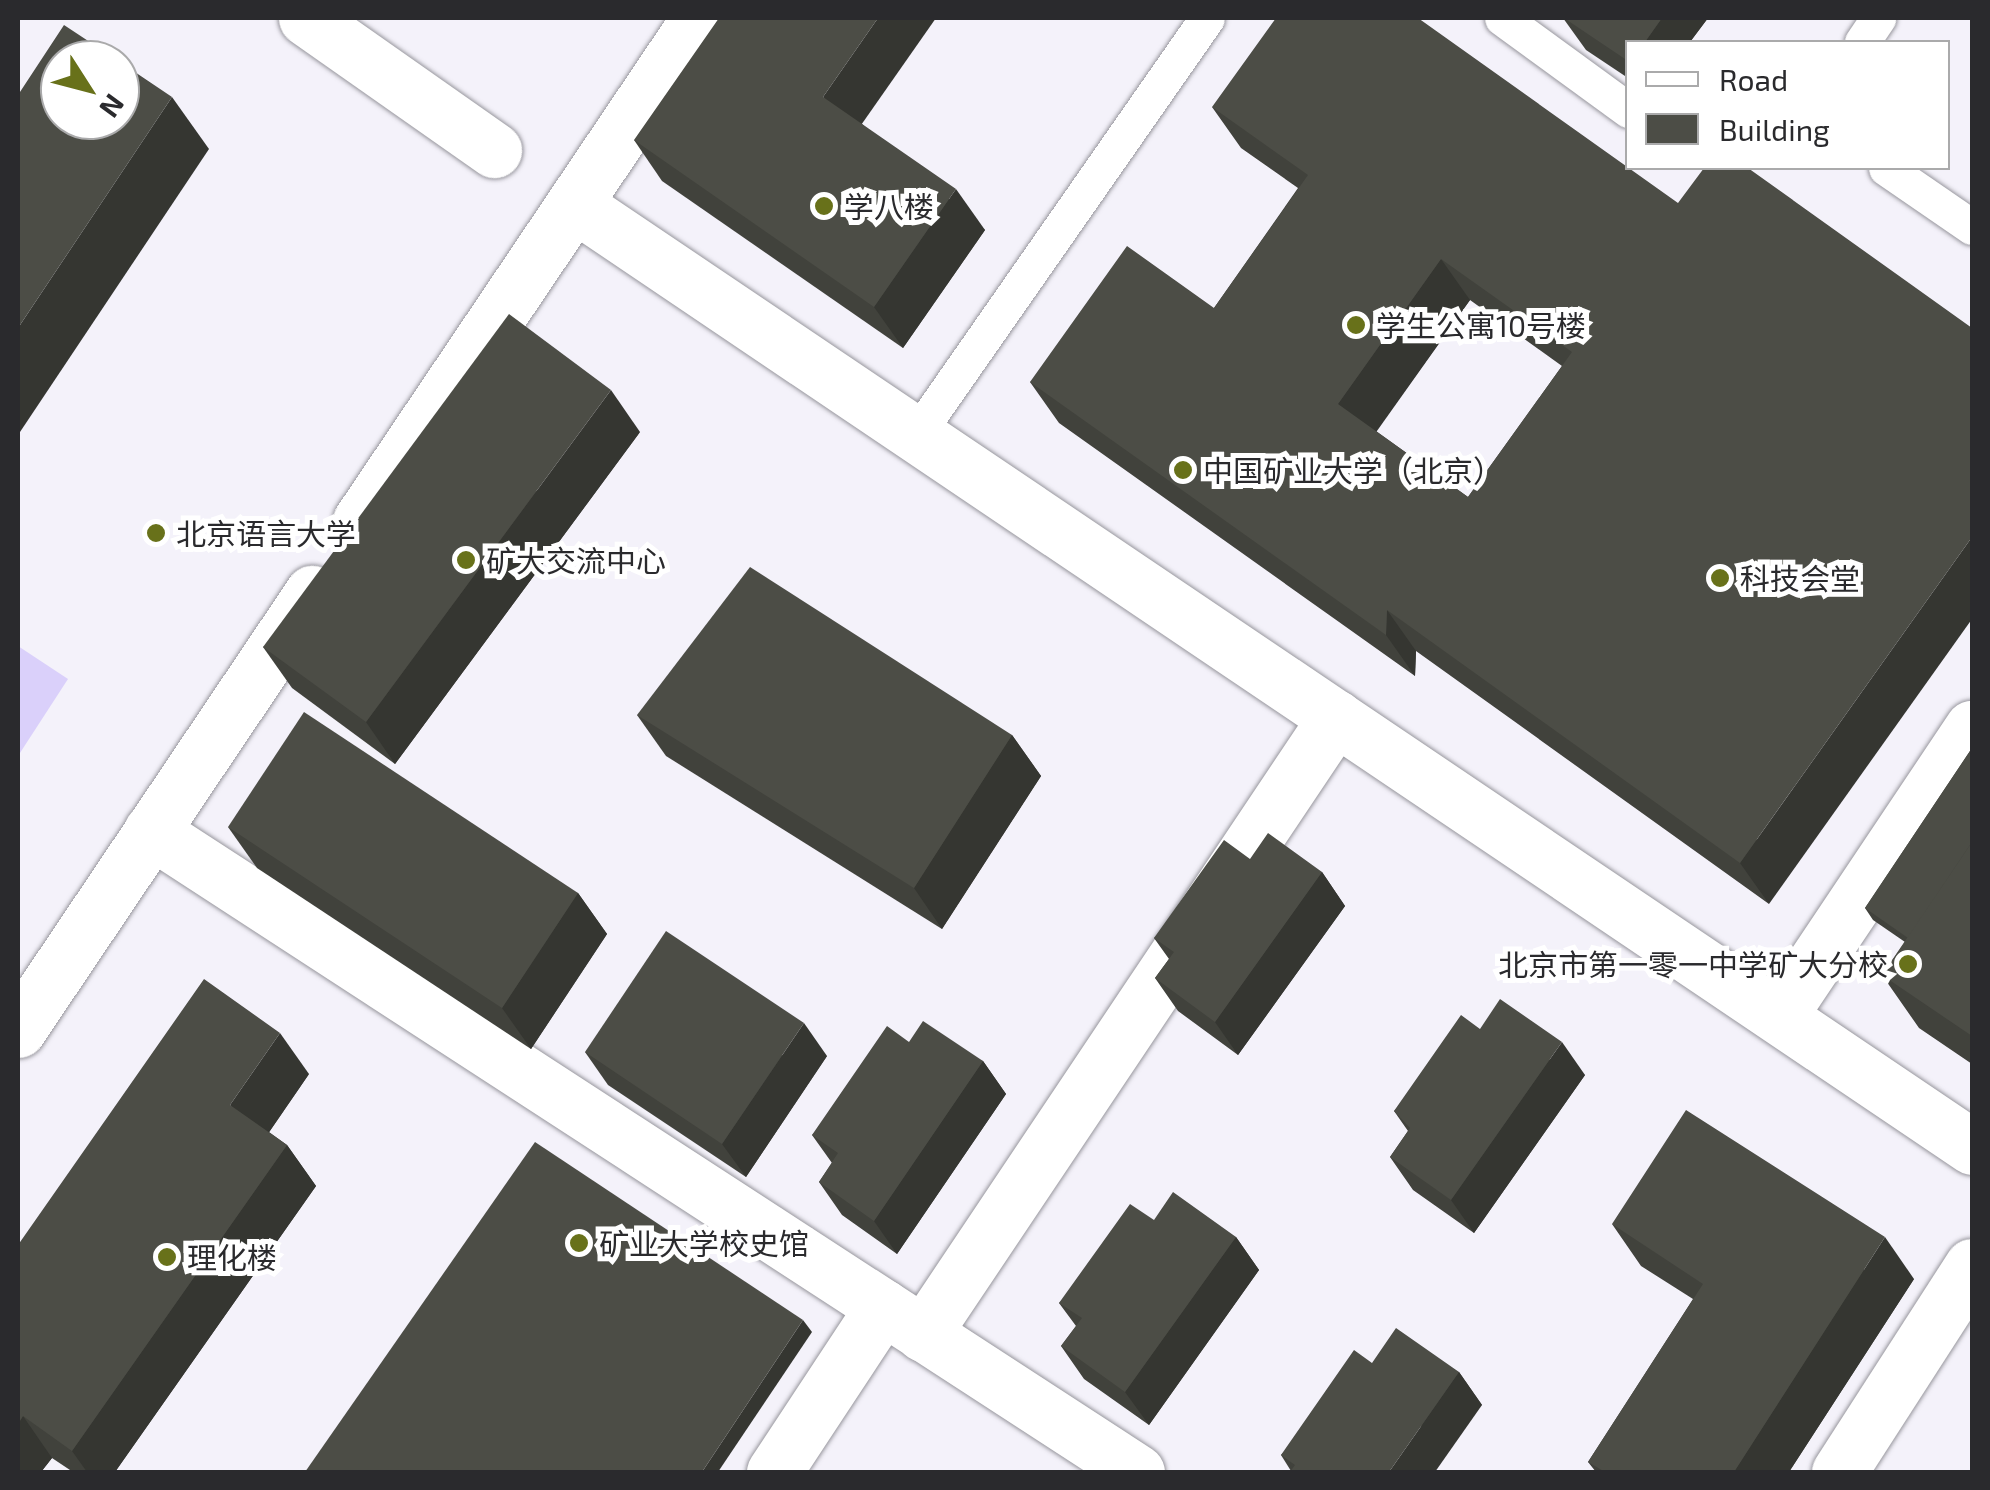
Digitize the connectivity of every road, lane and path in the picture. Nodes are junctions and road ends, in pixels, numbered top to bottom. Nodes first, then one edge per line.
1 (306, 18) edge
2 (699, 18) edge
3 (1207, 18) edge
4 (1502, 18) edge
5 (1878, 18) edge
6 (1863, 40) edge
7 (1625, 108) edge
8 (494, 150) dead end
9 (1889, 170) edge
10 (574, 204) junction
11 (1972, 227) edge
12 (916, 434) junction
13 (1336, 717) junction
14 (1972, 728) edge
15 (151, 831) junction
16 (1779, 1016) junction
17 (18, 1030) edge
18 (1972, 1147) edge
19 (1972, 1266) edge
20 (903, 1321) junction
21 (774, 1472) edge
22 (1136, 1472) edge
23 (1838, 1472) edge

1 - 8 street
2 - 10 street
3 - 12 lane
4 - 7 lane
5 - 6 lane
9 - 11 lane
10 - 12 street
10 - 15 street
12 - 13 street
13 - 16 street
13 - 20 street
14 - 16 street
15 - 17 street
15 - 20 street
16 - 18 street
19 - 23 street
20 - 21 street
20 - 22 street

